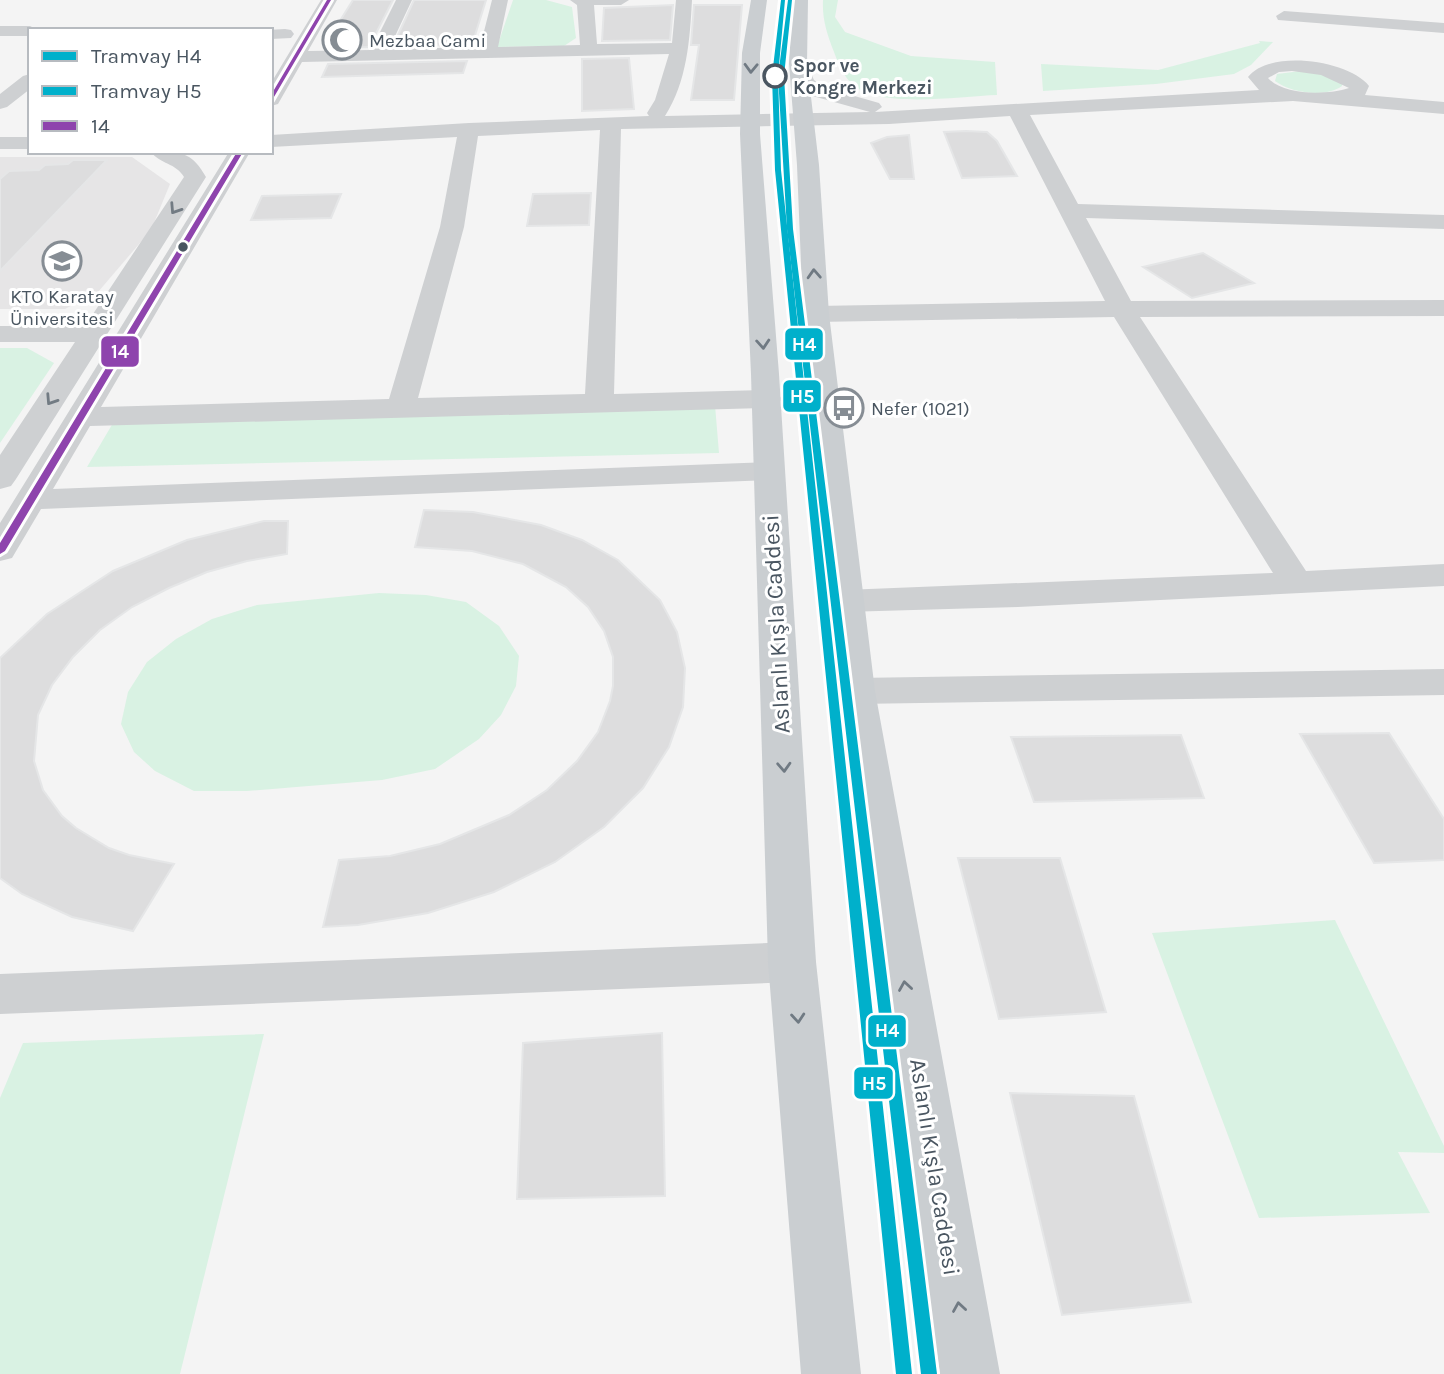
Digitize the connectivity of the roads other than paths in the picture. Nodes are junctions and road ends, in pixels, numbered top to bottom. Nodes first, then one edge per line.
1 (329, 0) edge
2 (404, 0) edge
3 (500, 0) edge
4 (578, 0) edge
5 (585, 0) edge
6 (621, 0) edge
7 (684, 0) edge
8 (759, 0) edge
9 (800, 0) edge
10 (1280, 8) edge
11 (1444, 28) edge
12 (282, 30) edge
13 (0, 31) edge
14 (28, 31) edge
15 (680, 47) junction
16 (589, 50) junction
17 (273, 52) edge
18 (488, 52) junction
19 (378, 54) junction
20 (297, 57) junction
21 (798, 63) junction
22 (1309, 67) junction
23 (1344, 75) junction
24 (1257, 77) junction
25 (28, 82) edge
26 (1293, 95) junction
27 (273, 97) edge
28 (1334, 98) junction
29 (1444, 98) edge
30 (0, 103) edge
31 (1444, 108) edge
32 (1017, 110) junction
33 (657, 113) junction
34 (888, 114) junction
35 (273, 116) edge
36 (804, 117) junction
37 (688, 122) junction
38 (611, 123) junction
39 (469, 129) junction
40 (750, 129) junction
41 (273, 132) edge
42 (328, 133) junction
43 (0, 134) edge
44 (28, 134) edge
45 (273, 141) edge
46 (0, 143) edge
47 (28, 143) edge
48 (273, 150) edge
49 (166, 154) edge
50 (211, 154) edge
51 (239, 154) edge
52 (262, 154) edge
53 (808, 165) junction
54 (195, 177) junction
55 (225, 177) junction
56 (1069, 211) junction
57 (1444, 222) edge
58 (1444, 308) edge
59 (1123, 310) junction
60 (816, 314) junction
61 (0, 334) edge
62 (94, 334) junction
63 (767, 399) junction
64 (598, 403) junction
65 (401, 407) junction
66 (80, 417) junction
67 (768, 471) junction
68 (0, 479) edge
69 (30, 500) junction
70 (0, 551) edge
71 (1444, 575) edge
72 (1296, 582) junction
73 (844, 601) junction
74 (1442, 686) edge
75 (856, 691) junction
76 (792, 962) junction
77 (0, 994) edge
78 (831, 1374) edge
79 (970, 1374) edge

1 - 20 street
2 - 19 street
3 - 18 street
4 - 5 street
5 - 6 street
5 - 16 street
7 - 15 street
8 -> 40 main road, Aslanlı Kışla Caddesi
9 - 21 main road, Aslanlı Kışla Caddesi
10 - 11 street
10 - 22 street
12 - 17 street
13 - 14 street
15 - 16 street
15 - 33 street
16 - 18 street
18 - 19 street
19 - 20 street
20 - 27 street
21 - 34 street
21 - 36 main road, Aslanlı Kışla Caddesi
22 - 23 street
22 - 24 street
23 - 28 street
23 - 29 street
24 - 26 street
24 - 34 street
25 - 30 street
26 - 28 street
26 - 32 street
28 - 31 street
32 - 34 street
32 - 56 street
33 - 40 street
33 - 42 street
34 - 36 street
34 - 53 street
35 - 42 street
36 - 40 street
36 - 53 main road, Aslanlı Kışla Caddesi
37 - 38 street
37 - 40 street
37 - 40 street
38 - 39 street
38 - 64 street
39 - 42 street
39 - 65 street
40 -> 63 main road, Aslanlı Kışla Caddesi
41 - 42 street
42 - 45 street
42 - 48 street
43 - 44 street
46 - 47 street
49 - 54 street
50 - 54 street
51 - 55 street
52 - 55 street
60 -> 53 main road, Aslanlı Kışla Caddesi
54 -> 62 street
55 - 66 street
56 - 57 street
56 - 59 street
58 - 59 street
59 - 60 street
59 - 72 street
60 - 73 main road, Aslanlı Kışla Caddesi
61 - 62 street
62 -> 68 street
63 - 64 street
63 - 67 main road, Aslanlı Kışla Caddesi
64 - 65 street
65 - 66 street
66 - 69 street
67 - 69 street
67 -> 76 main road, Aslanlı Kışla Caddesi
69 - 70 street
71 - 72 street
72 - 73 street
73 - 75 main road, Aslanlı Kışla Caddesi
74 - 75 street
79 -> 75 main road, Aslanlı Kışla Caddesi
76 - 77 street
76 -> 78 main road, Aslanlı Kışla Caddesi

